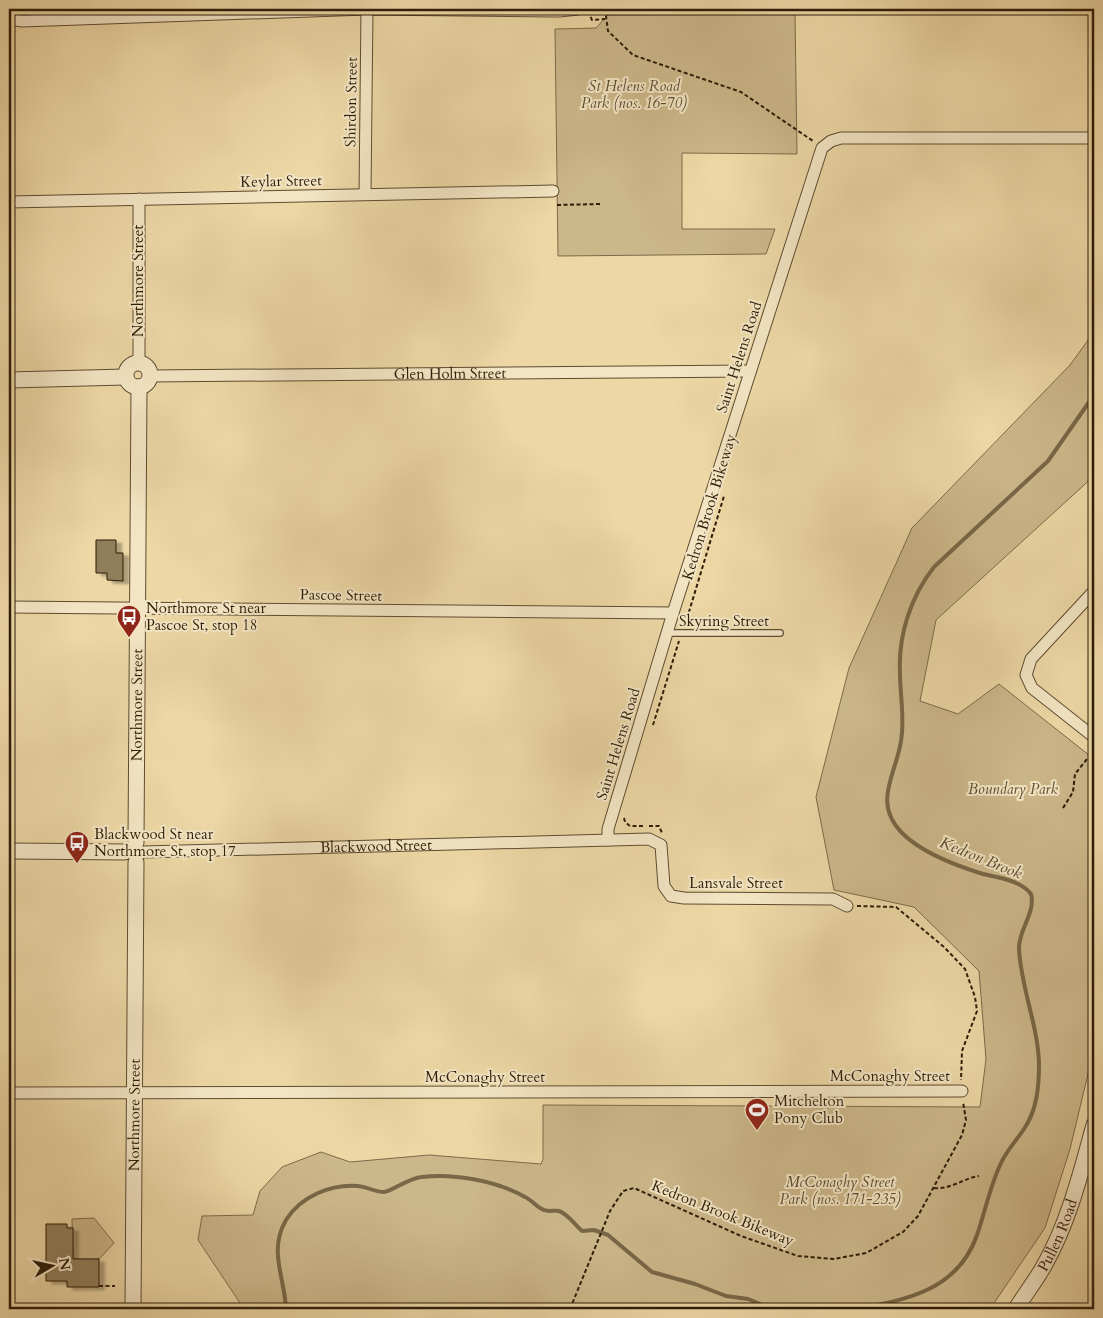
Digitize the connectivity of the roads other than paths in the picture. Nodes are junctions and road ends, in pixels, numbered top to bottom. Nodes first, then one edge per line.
1 (578, 9) edge
2 (367, 10) edge
3 (9, 19) edge
4 (1094, 138) edge
5 (553, 191) dead end
6 (365, 194) junction
7 (138, 199) junction
8 (9, 202) edge
9 (138, 363) junction
10 (750, 371) junction
11 (126, 376) junction
12 (150, 376) junction
13 (9, 380) edge
14 (139, 388) junction
15 (1094, 591) edge
16 (9, 607) edge
17 (137, 608) junction
18 (673, 612) junction
19 (668, 633) junction
20 (780, 633) dead end
21 (1094, 737) edge
22 (608, 840) junction
23 (9, 851) edge
24 (135, 852) junction
25 (847, 906) road end
26 (962, 1091) road end
27 (9, 1093) edge
28 (136, 1093) junction
29 (1094, 1125) edge
30 (134, 1309) edge
31 (1016, 1309) edge

1 - 2 street
2 - 3 street
2 - 6 street, Shirdon Street
4 - 10 street, Saint Helens Road
5 - 6 street, Keylar Street
6 - 7 street, Keylar Street
7 - 8 street, Keylar Street
7 - 9 street, Northmore Street
9 - 11 street
9 - 12 street
10 - 12 street, Glen Holm Street
10 - 18 street, Saint Helens Road
11 - 13 street
11 - 14 street
12 - 14 street
14 - 17 street, Northmore Street
15 - 21 street
16 - 17 street, Pascoe Street
17 - 18 street, Pascoe Street
17 - 24 street, Northmore Street
18 - 19 street, Saint Helens Road
19 - 20 lane, Skyring Street
19 - 22 street, Saint Helens Road
22 - 24 street, Blackwood Street
22 - 25 street, Lansvale Street
23 - 24 street, Blackwood Street
24 - 28 street, Northmore Street
26 - 28 street, McConaghy Street
27 - 28 street, McConaghy Street
28 - 30 street, Northmore Street
29 - 31 street, Pullen Road

